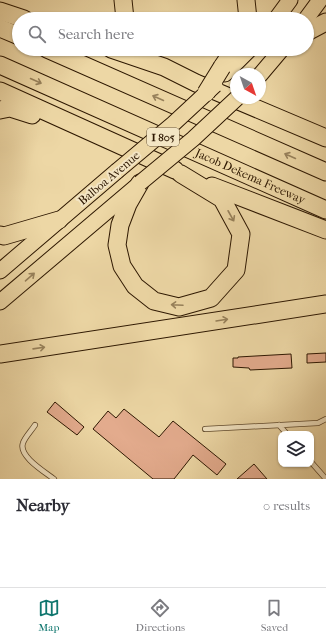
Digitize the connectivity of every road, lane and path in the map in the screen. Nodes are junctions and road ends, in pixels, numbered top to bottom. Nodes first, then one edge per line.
1 (123, 0) edge
2 (246, 0) edge
3 (290, 0) edge
4 (320, 0) edge
5 (0, 11) edge
6 (124, 12) edge
7 (247, 12) edge
8 (281, 12) edge
9 (311, 12) edge
10 (12, 15) edge
11 (326, 22) edge
12 (0, 28) edge
13 (314, 28) edge
14 (12, 33) edge
15 (63, 56) edge
16 (131, 56) edge
17 (157, 56) edge
18 (230, 56) edge
19 (241, 56) edge
20 (276, 56) edge
21 (0, 65) edge
22 (265, 68) edge
23 (223, 71) junction
24 (201, 88) junction
25 (0, 91) edge
26 (231, 104) edge
27 (0, 110) edge
28 (306, 128) junction
29 (84, 130) junction
30 (326, 132) edge
31 (326, 138) edge
32 (326, 172) edge
33 (182, 174) junction
34 (140, 183) junction
35 (326, 210) edge
36 (59, 220) junction
37 (326, 230) edge
38 (0, 234) edge
39 (0, 271) edge
40 (0, 302) edge
41 (326, 304) edge
42 (0, 354) edge
43 (326, 419) edge
44 (35, 425) dead end
45 (279, 425) junction
46 (205, 429) dead end
47 (284, 431) edge
48 (314, 465) edge
49 (54, 479) edge
50 (326, 479) edge

1 - 6 highway
2 - 7 highway
3 - 8 main road
4 - 9 main road
5 - 10 highway
11 - 13 highway
12 - 14 highway
32 -> 15 highway
16 - 24 highway
17 - 24 highway
18 - 23 highway
19 - 23 main road
20 - 22 main road
21 -> 35 highway, Jacob Dekema Freeway / I 805
23 - 24 highway, bridge
24 - 28 highway
24 - 36 main road, Balboa Avenue, bridge
25 - 29 highway
26 - 34 main road, Balboa Avenue, bridge
27 - 29 highway
28 - 30 highway
28 - 31 highway
29 - 33 highway
33 -> 34 highway
33 - 37 highway
40 -> 34 main road, Balboa Avenue
36 - 38 highway
36 - 39 main road, Balboa Avenue
42 -> 41 highway
43 - 45 lane
44 - 49 lane
45 - 46 lane
45 - 47 lane
48 - 50 lane

